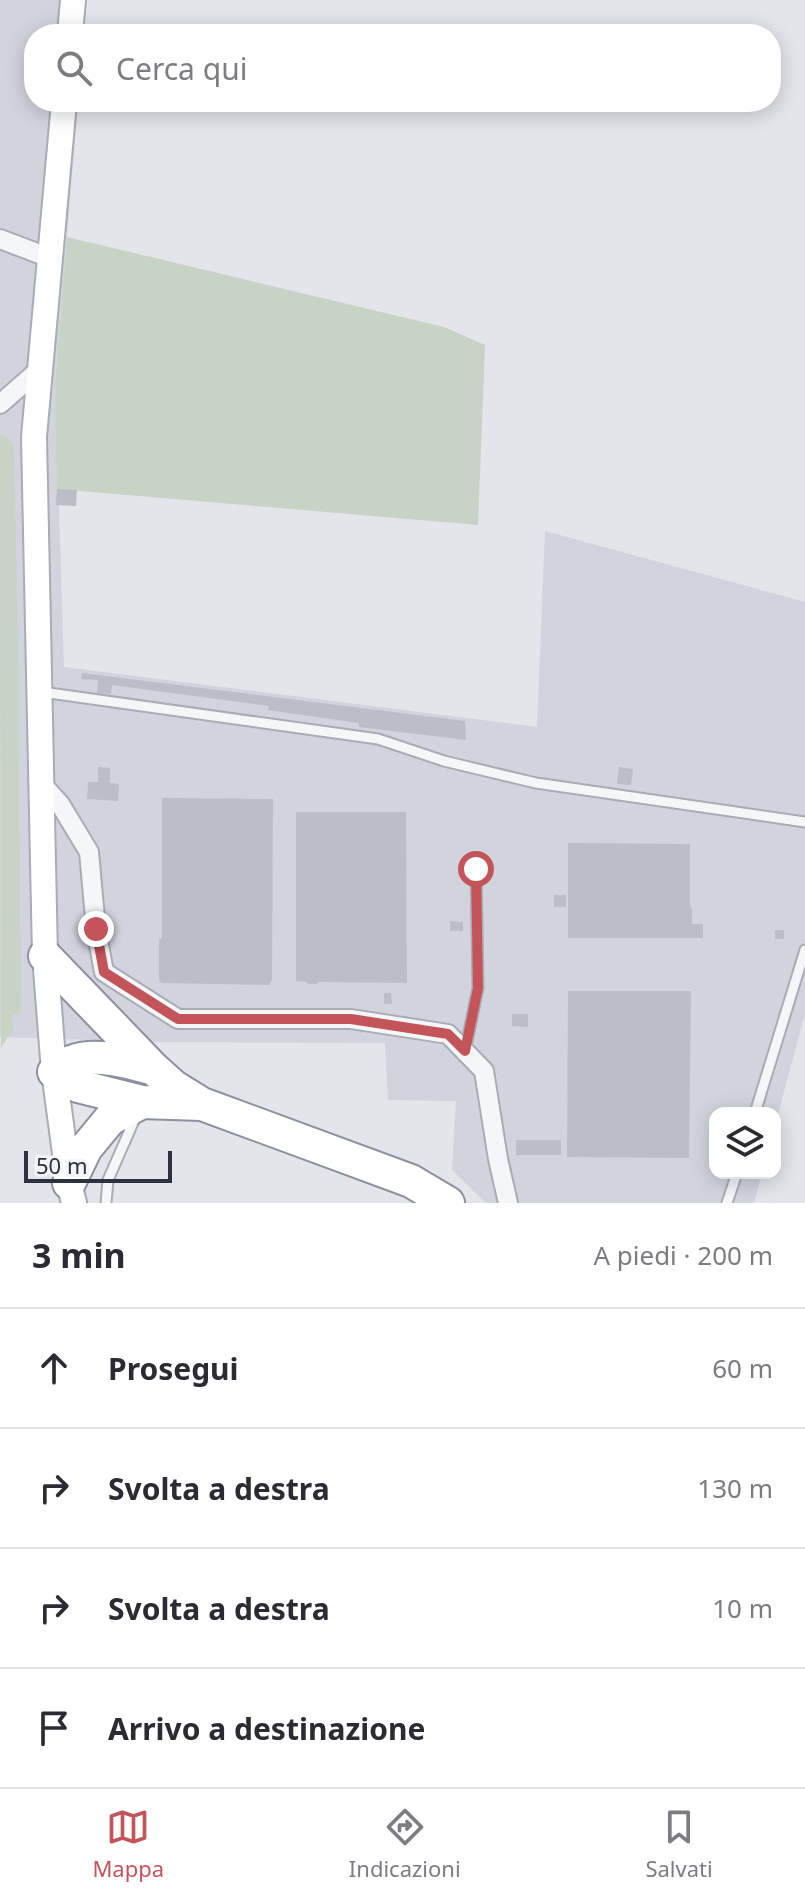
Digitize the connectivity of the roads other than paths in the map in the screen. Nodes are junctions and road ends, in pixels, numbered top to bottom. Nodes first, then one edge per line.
1 (73, 0) edge
2 (71, 24) edge
3 (63, 112) edge
4 (0, 239) edge
5 (50, 258) junction
6 (40, 369) junction
7 (0, 404) edge
8 (39, 692) junction
9 (41, 783) junction
10 (805, 822) edge
11 (476, 869) dead end
12 (805, 950) edge
13 (45, 956) junction
14 (465, 1051) junction
15 (154, 1069) junction
16 (54, 1072) junction
17 (142, 1102) junction
18 (202, 1104) junction
19 (757, 1107) edge
20 (735, 1179) edge
21 (71, 1193) edge
22 (106, 1203) edge
23 (448, 1203) edge
24 (508, 1203) edge
25 (727, 1203) edge

1 - 2 street
3 - 5 street
4 - 5 street
5 - 6 street
6 - 7 street
6 - 8 street
8 - 9 street
8 - 10 lane
9 - 13 street
9 - 14 street
11 - 14 lane
12 - 19 lane
13 - 15 highway
13 - 16 street
14 - 24 street
15 - 16 highway
15 - 18 highway
16 - 17 highway
16 - 21 street
17 - 18 highway
17 - 21 highway
17 - 22 lane
18 - 23 highway
20 - 25 lane

